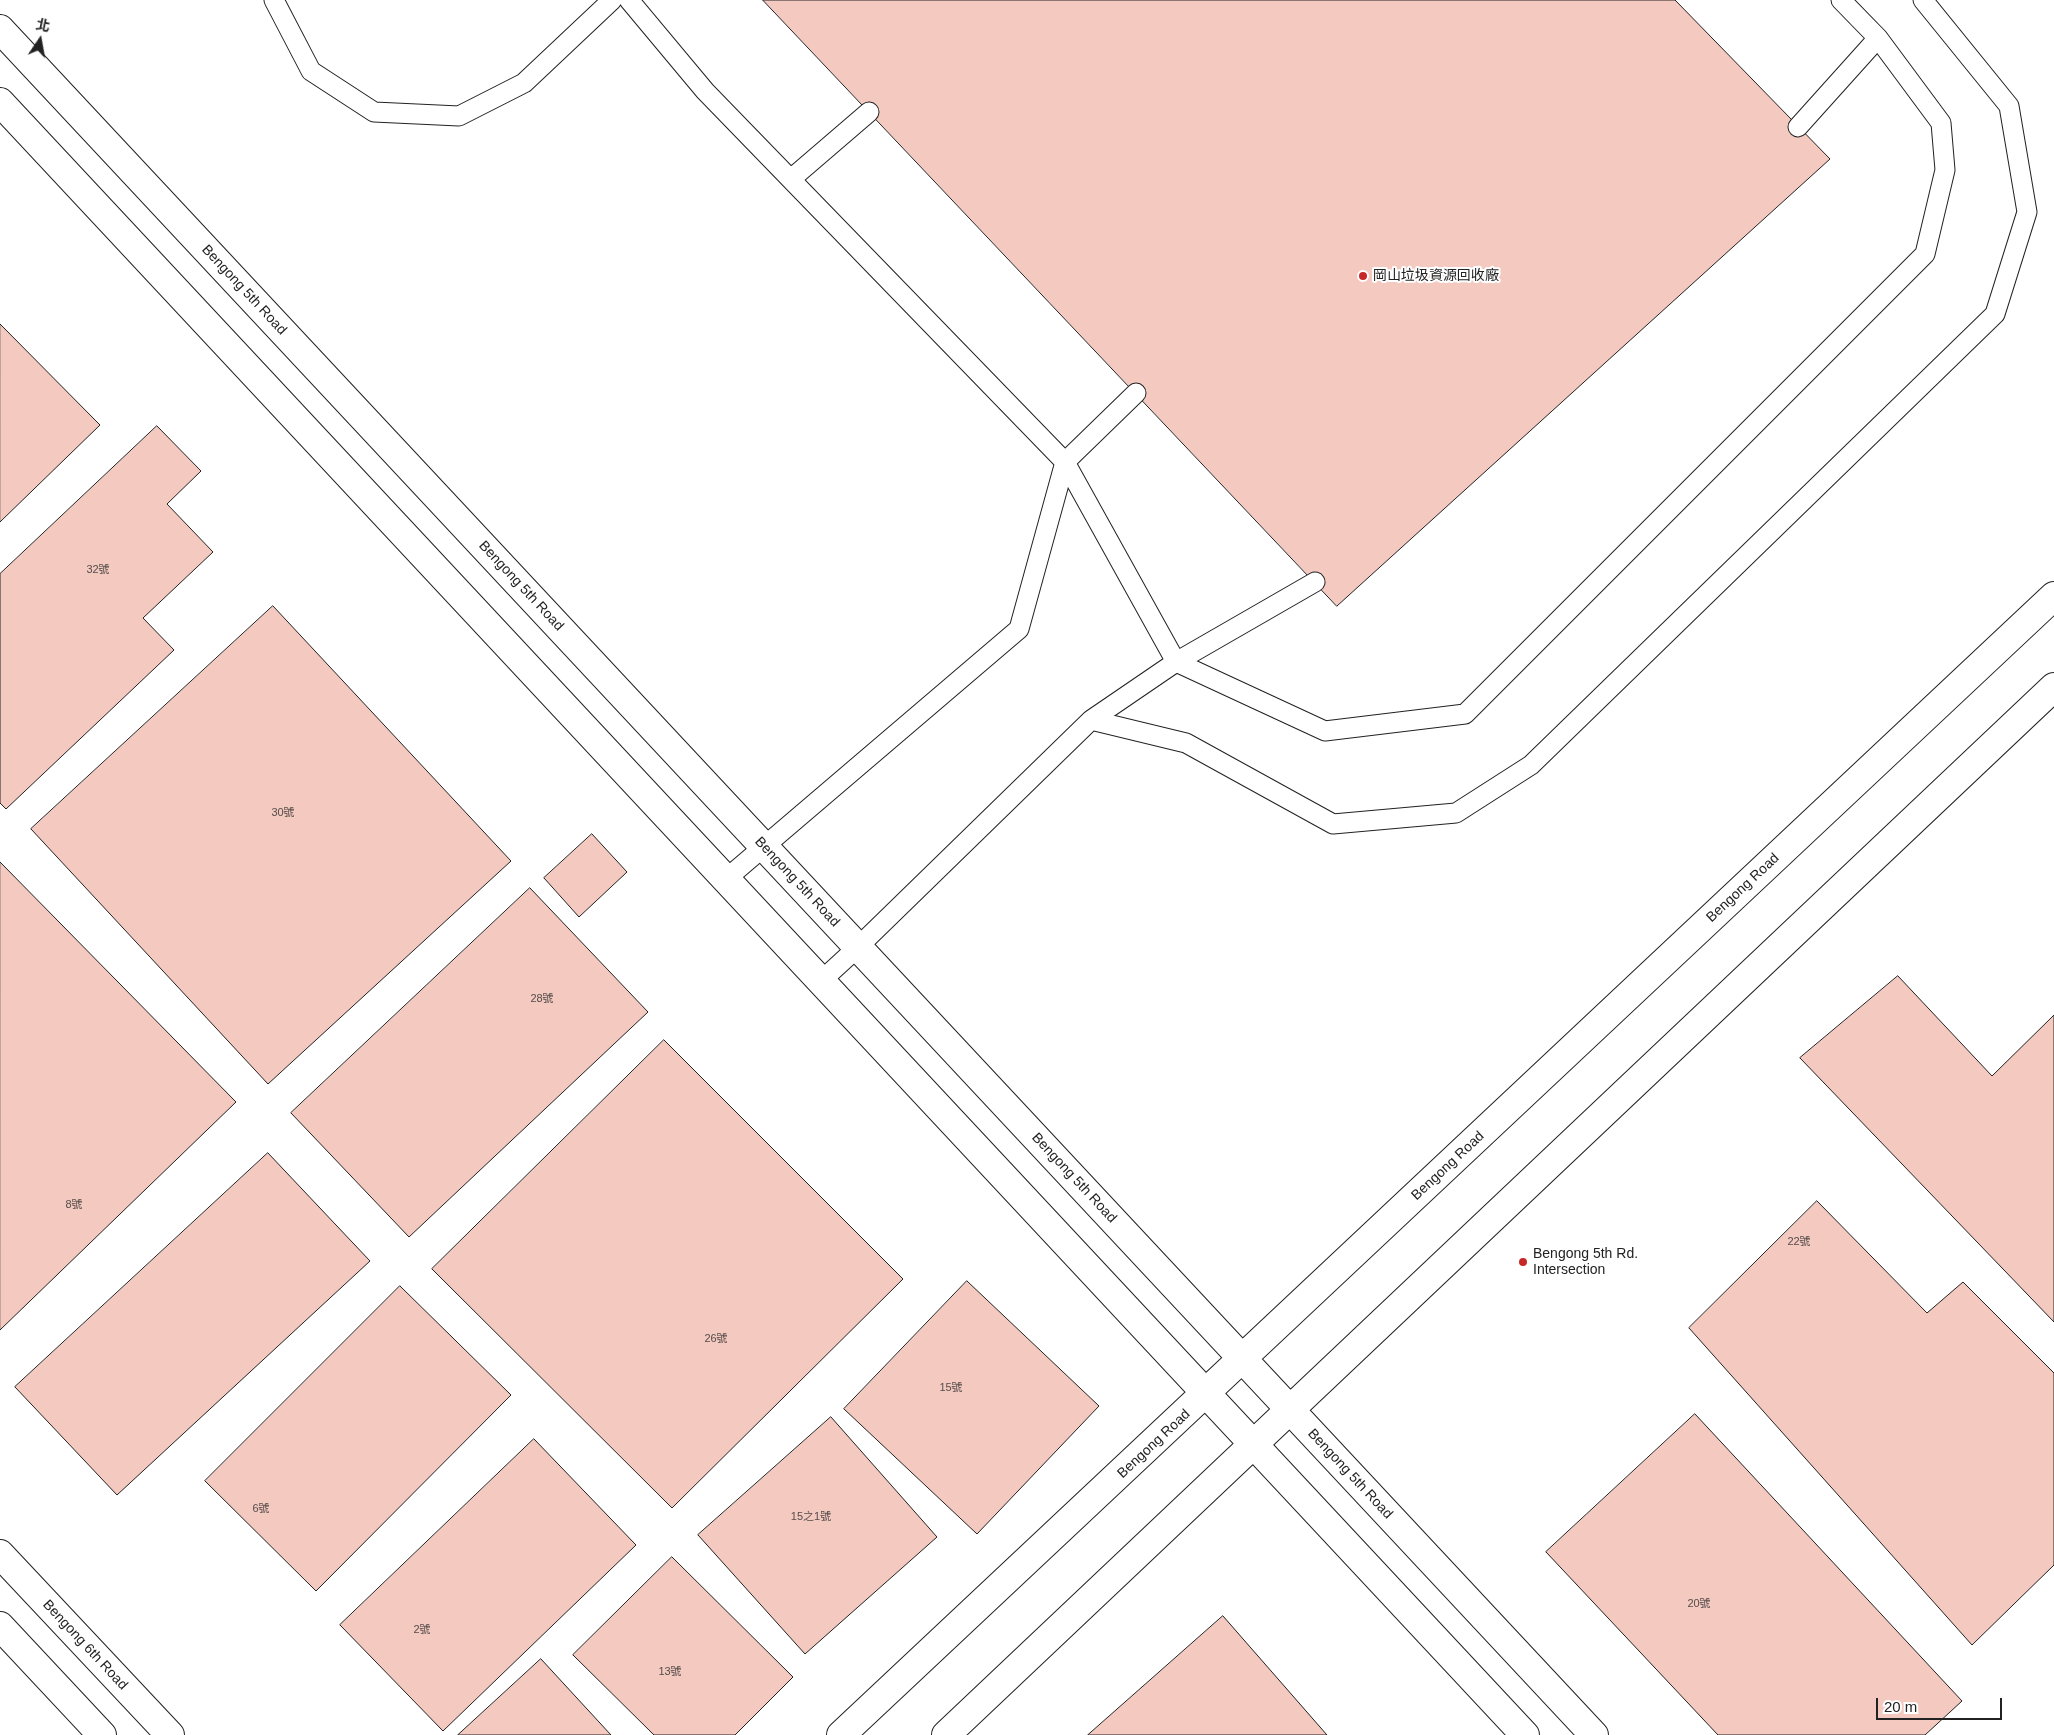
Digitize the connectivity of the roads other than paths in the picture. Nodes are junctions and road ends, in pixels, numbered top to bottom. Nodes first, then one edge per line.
1 (274, 0) edge
2 (612, 0) edge
3 (629, 0) edge
4 (1841, 0) edge
5 (1923, 0) edge
6 (0, 29) edge
7 (1878, 38) junction
8 (0, 102) edge
9 (869, 112) dead end
10 (1798, 126) dead end
11 (791, 179) junction
12 (1136, 393) dead end
13 (1065, 462) junction
14 (1315, 582) dead end
15 (2054, 596) edge
16 (1176, 662) junction
17 (2054, 687) edge
18 (1091, 720) junction
19 (764, 847) junction
20 (726, 879) junction
21 (858, 947) junction
22 (821, 981) junction
23 (1244, 1359) junction
24 (1207, 1394) junction
25 (1289, 1408) junction
26 (1253, 1443) junction
27 (0, 1554) edge
28 (0, 1626) edge
29 (102, 1735) edge
30 (170, 1735) edge
31 (841, 1735) edge
32 (946, 1735) edge
33 (1525, 1735) edge
34 (1594, 1735) edge

1 - 2 lane
3 - 11 lane
4 - 7 lane
5 - 18 lane
6 - 19 street, Bengong 5th Road
7 - 10 lane
7 - 16 lane
8 - 20 street
9 - 11 lane
11 - 13 lane
12 - 13 lane
13 - 16 lane
13 - 19 lane
14 - 16 lane
15 - 23 street, Bengong Road
16 - 18 lane
17 - 25 street
18 - 21 lane
19 - 20 lane
19 - 21 street, Bengong 5th Road
20 - 22 street
21 - 22 lane
21 - 23 street, Bengong 5th Road
22 - 24 street
23 - 24 street, Bengong Road
23 - 25 street, Bengong 5th Road
24 - 26 street
24 - 31 street, Bengong Road
25 - 26 street
25 - 34 street, Bengong 5th Road
26 - 32 street
26 - 33 street
27 - 30 street, Bengong 6th Road
28 - 29 street

